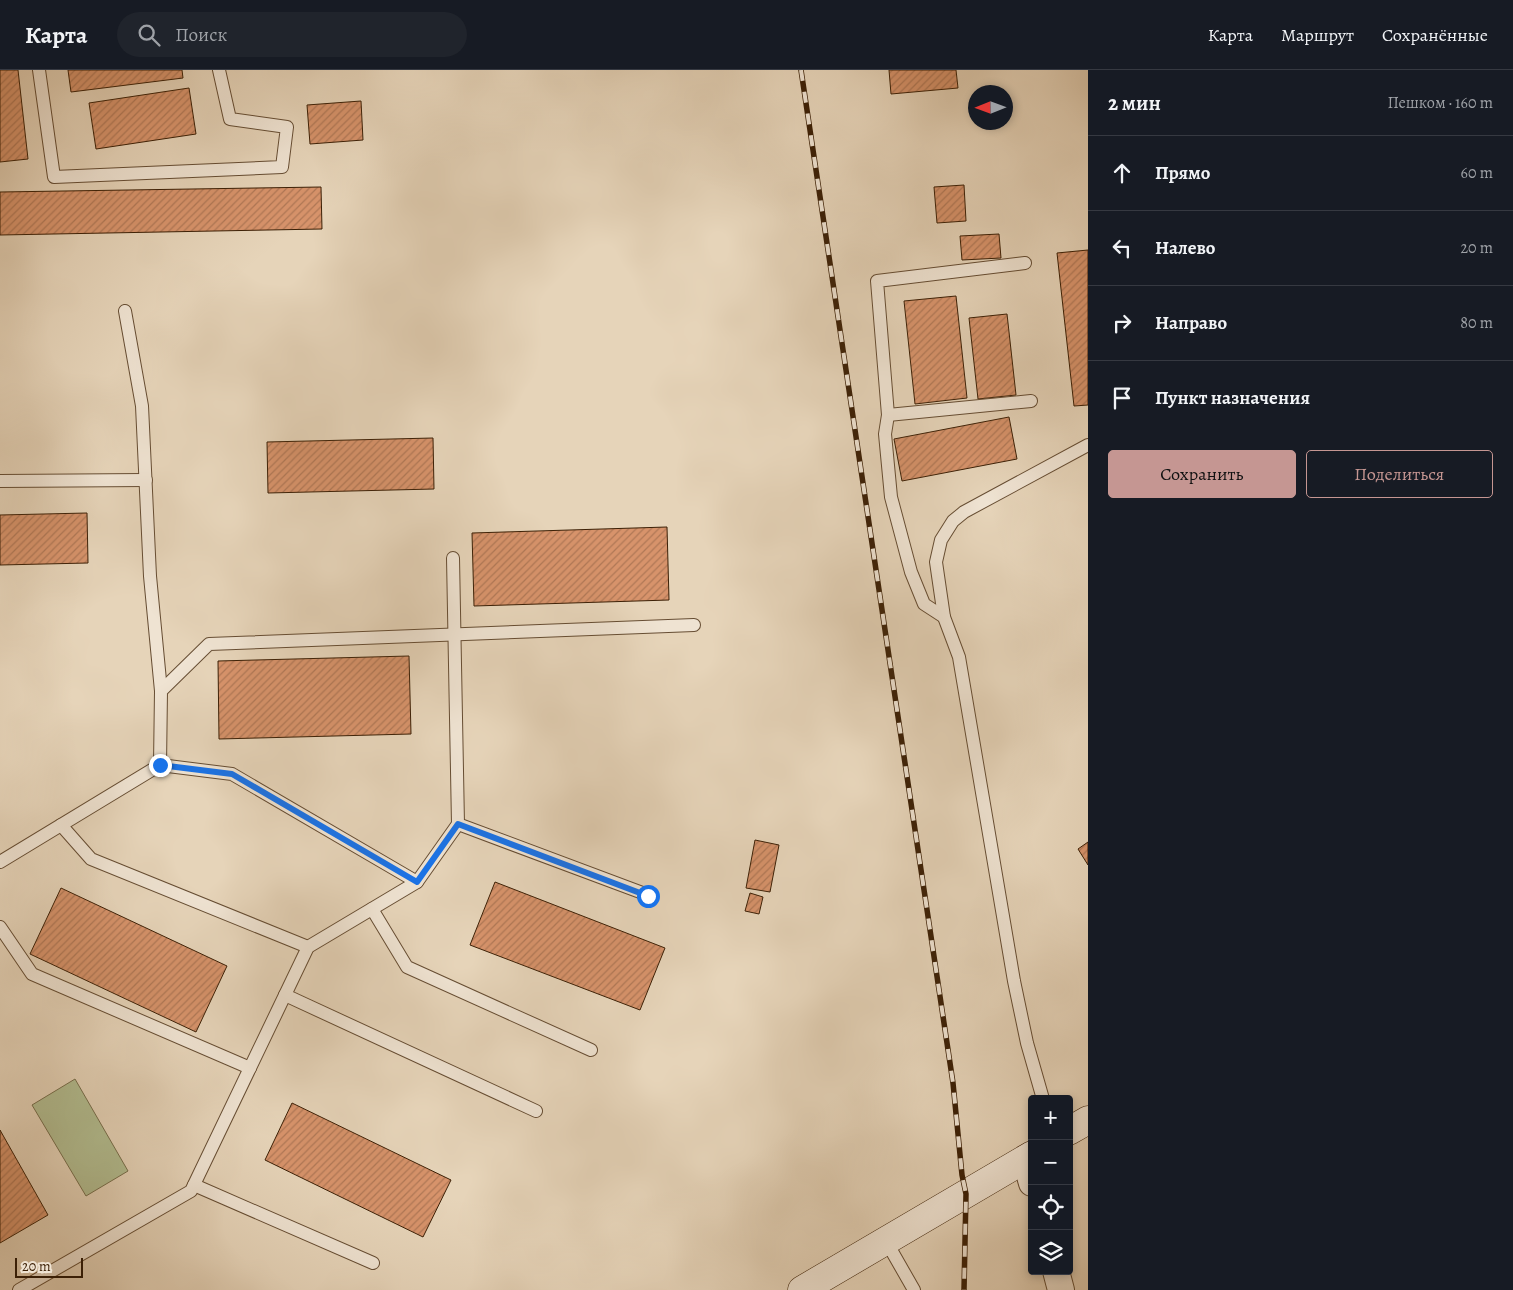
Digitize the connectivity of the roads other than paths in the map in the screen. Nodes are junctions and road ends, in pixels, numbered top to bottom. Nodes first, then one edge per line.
1 (40, 70) edge
2 (219, 70) edge
3 (1025, 264) dead end
4 (125, 311) dead end
5 (1031, 400) dead end
6 (888, 415) junction
7 (1088, 445) edge
8 (146, 480) junction
9 (0, 481) edge
10 (453, 558) dead end
11 (944, 617) junction
12 (694, 625) dead end
13 (454, 635) junction
14 (161, 691) junction
15 (160, 765) junction
16 (458, 824) junction
17 (62, 825) junction
18 (0, 862) edge
19 (417, 882) junction
20 (648, 896) dead end
21 (372, 909) junction
22 (0, 927) edge
23 (308, 947) junction
24 (285, 995) junction
25 (591, 1050) dead end
26 (250, 1068) junction
27 (1042, 1095) edge
28 (536, 1111) dead end
29 (1088, 1120) edge
30 (1073, 1129) edge
31 (1028, 1167) edge
32 (194, 1185) junction
33 (886, 1241) junction
34 (373, 1263) dead end
35 (1057, 1275) edge
36 (19, 1290) edge
37 (802, 1290) edge
38 (914, 1290) edge
39 (1061, 1290) edge

1 - 2 lane
3 - 6 lane
4 - 8 lane
5 - 6 lane
6 - 11 lane
7 - 11 lane
8 - 9 lane
8 - 14 lane
10 - 13 lane
11 - 27 lane
12 - 13 lane
13 - 14 lane
13 - 16 lane
14 - 15 lane
15 - 17 lane
15 - 19 lane
16 - 19 lane
16 - 20 lane
17 - 18 lane
17 - 23 lane
19 - 21 lane
21 - 23 lane
21 - 25 lane
22 - 26 lane
23 - 24 lane
24 - 26 lane
24 - 28 lane
26 - 32 lane
29 - 30 main road
31 - 33 main road
32 - 34 lane
32 - 36 lane
33 - 37 main road
33 - 38 lane
35 - 39 street

